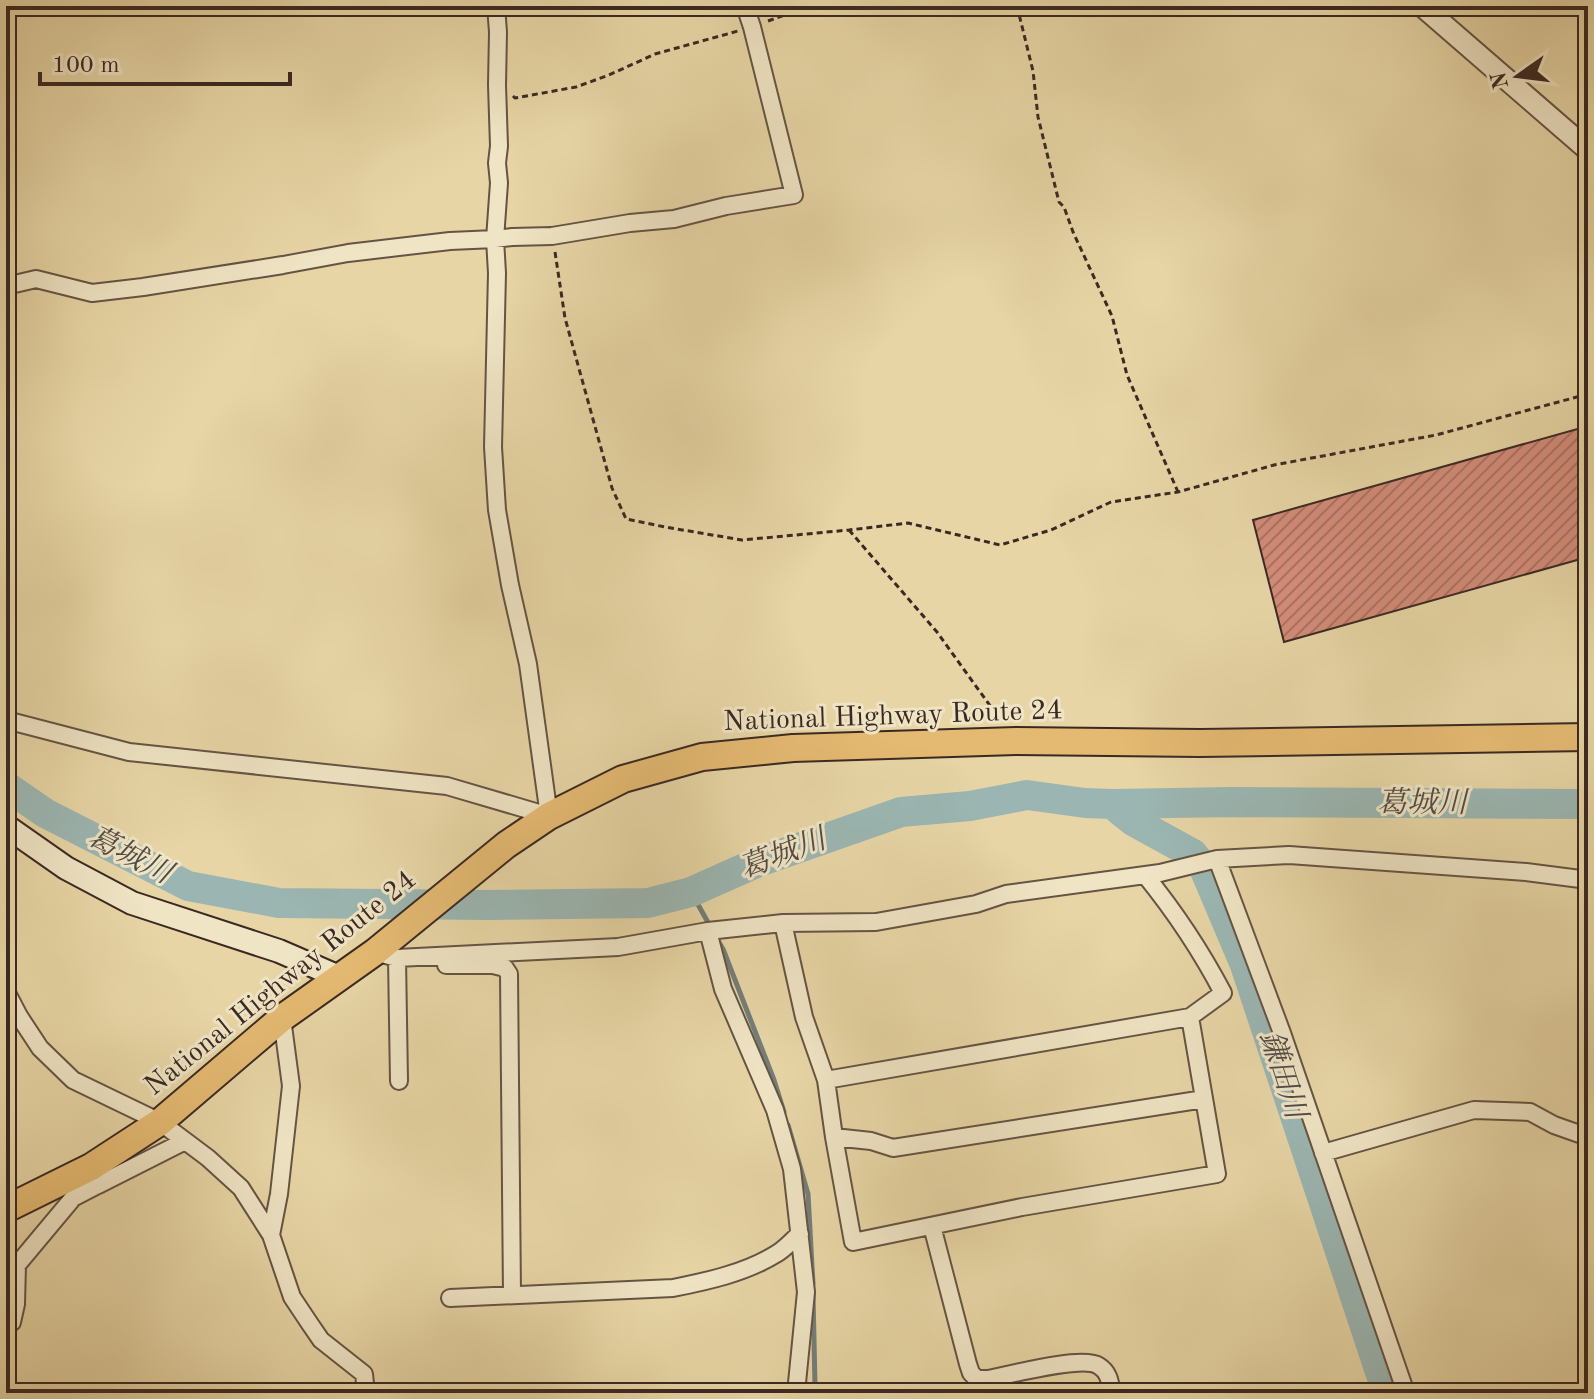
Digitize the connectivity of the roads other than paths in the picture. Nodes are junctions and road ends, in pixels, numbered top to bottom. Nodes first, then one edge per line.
1 (496, 6) edge
2 (745, 6) edge
3 (1422, 6) edge
4 (1588, 150) edge
5 (495, 239) junction
6 (6, 286) edge
7 (6, 639) edge
8 (6, 649) edge
9 (6, 720) edge
10 (1588, 737) edge
11 (549, 816) junction
12 (6, 826) edge
13 (1217, 859) junction
14 (1153, 874) junction
15 (1588, 880) edge
16 (783, 923) junction
17 (708, 931) junction
18 (392, 952) junction
19 (339, 977) junction
20 (6, 991) edge
21 (1190, 1017) junction
22 (282, 1018) junction
23 (826, 1080) junction
24 (399, 1081) dead end
25 (1204, 1099) junction
26 (160, 1122) junction
27 (834, 1137) junction
28 (1588, 1137) edge
29 (185, 1141) junction
30 (1323, 1153) junction
31 (95, 1176) junction
32 (6, 1209) edge
33 (932, 1226) junction
34 (800, 1234) junction
35 (271, 1235) junction
36 (512, 1295) junction
37 (450, 1298) dead end
38 (6, 1324) edge
39 (366, 1393) edge
40 (796, 1393) edge
41 (1112, 1393) edge
42 (1406, 1393) edge

1 - 5 street
2 - 5 street
3 - 4 street
5 - 6 street
5 - 11 street
7 - 8 street
9 - 11 street
10 - 11 highway, National Highway Route 24
11 - 18 highway, National Highway Route 24
12 - 19 main road
13 - 14 street
13 - 15 street
13 - 30 street
14 - 16 street
14 - 21 street
16 - 17 street
16 - 23 street
17 - 18 street
17 - 34 street
18 - 19 highway, National Highway Route 24
18 - 24 street
18 - 36 street
19 - 22 highway, National Highway Route 24
20 - 26 street
21 - 23 street
21 - 25 street
22 - 26 highway, National Highway Route 24
22 - 35 street
23 - 27 street
25 - 27 street
25 - 33 street
26 - 29 street
26 - 31 highway, National Highway Route 24
27 - 33 street
28 - 30 street
29 - 31 street
29 - 35 street
30 - 42 street
31 - 32 highway, National Highway Route 24
31 - 38 street
33 - 41 street
34 - 36 street
34 - 40 street
35 - 39 street
36 - 37 street

